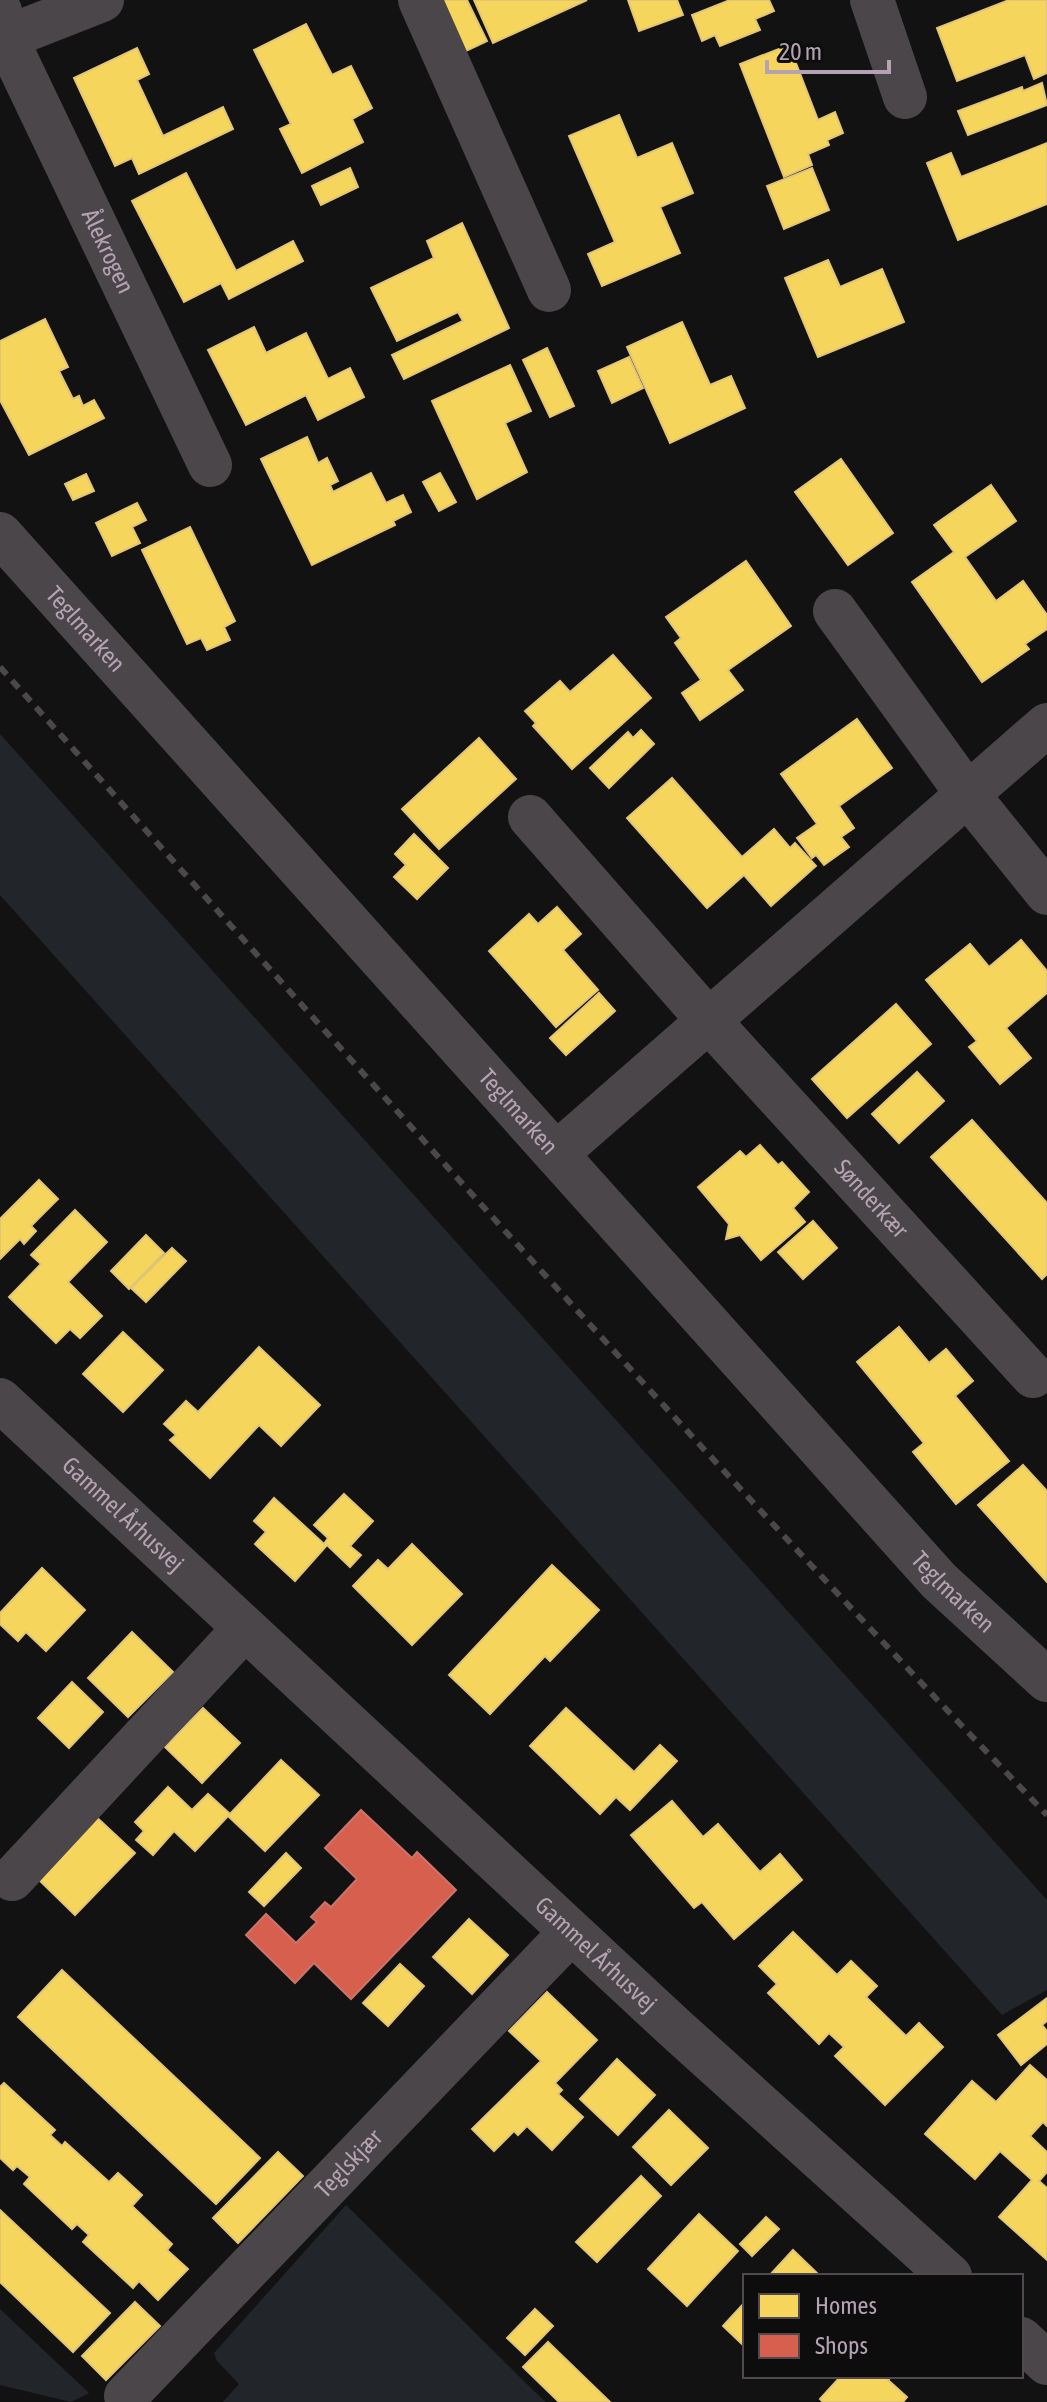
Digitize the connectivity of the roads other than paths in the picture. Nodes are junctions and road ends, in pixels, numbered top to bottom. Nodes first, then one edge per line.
1 (102, 0) edge
2 (420, 0) edge
3 (872, 0) edge
4 (2, 30) edge
5 (905, 97) dead end
6 (549, 290) dead end
7 (210, 465) dead end
8 (0, 534) edge
9 (835, 611) dead end
10 (1047, 725) edge
11 (968, 795) junction
12 (530, 817) dead end
13 (1047, 893) edge
14 (709, 1021) junction
15 (556, 1154) junction
16 (1033, 1376) dead end
17 (0, 1401) edge
18 (244, 1629) junction
19 (1047, 1680) edge
20 (12, 1879) dead end
21 (571, 1932) junction
22 (948, 2274) edge
23 (1023, 2341) edge
24 (1047, 2363) edge
25 (126, 2396) dead end

1 - 4 street, Ålekrogen
2 - 6 street
3 - 5 street
4 - 7 street, Ålekrogen
8 - 15 street, Teglmarken
9 - 11 street
10 - 11 street
11 - 13 street
11 - 14 street
12 - 14 street, Sønderkær
14 - 15 street
14 - 16 street, Sønderkær
15 - 19 street, Teglmarken
17 - 18 street, Gammel Århusvej
18 - 20 street
18 - 21 street, Gammel Århusvej
21 - 22 street, Gammel Århusvej
21 - 25 street, Teglskjær
23 - 24 street

